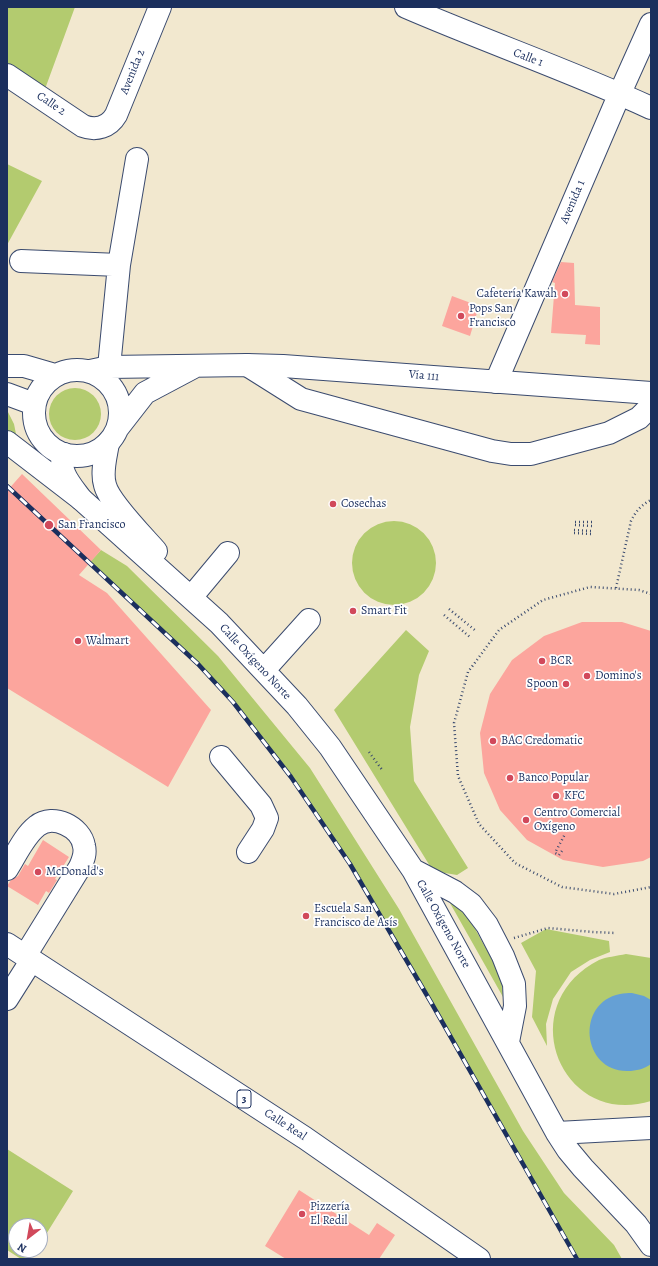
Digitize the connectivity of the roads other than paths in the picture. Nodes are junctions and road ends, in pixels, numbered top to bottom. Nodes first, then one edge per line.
1 (160, 7) edge
2 (406, 7) edge
3 (651, 24) edge
4 (7, 75) edge
5 (620, 93) junction
6 (651, 108) edge
7 (96, 128) joint
8 (137, 159) dead end
9 (21, 261) dead end
10 (120, 265) junction
11 (247, 365) junction
12 (7, 366) edge
13 (197, 366) junction
14 (99, 369) junction
15 (55, 375) junction
16 (496, 382) junction
17 (651, 393) edge
18 (7, 394) edge
19 (34, 404) junction
20 (651, 406) edge
21 (113, 436) junction
22 (7, 442) edge
23 (64, 454) junction
24 (81, 499) junction
25 (228, 553) dead end
26 (193, 595) junction
27 (214, 618) junction
28 (310, 620) dead end
29 (264, 670) junction
30 (221, 757) dead end
31 (248, 852) dead end
32 (7, 869) edge
33 (413, 870) junction
34 (7, 944) edge
35 (28, 959) junction
36 (7, 999) edge
37 (508, 1042) junction
38 (557, 1133) junction
39 (649, 1134) edge
40 (651, 1245) edge
41 (479, 1259) edge

1 - 7 street, Avenida 2
2 - 5 street, Calle 1
3 - 5 street, Avenida 1
4 - 7 street, Calle 2
5 - 6 street, Calle 1
5 - 16 street, Avenida 1
8 - 10 street
9 - 10 street
10 - 14 street
11 - 13 street, Vía 111
11 - 16 street, Vía 111
11 - 20 street
12 - 15 street
13 - 14 street, Vía 111
13 - 21 street, Vía 111
14 - 15 street
14 - 21 street
15 - 19 street
16 - 17 street, Vía 111
18 - 19 street
19 - 23 street
21 - 23 street
21 - 26 street, Calle Oxígeno Norte
22 - 24 street
23 - 24 street, Calle Oxígeno Norte
24 - 27 street, Calle Oxígeno Norte
25 - 26 street
26 - 27 street, Calle Oxígeno Norte
27 - 29 street, Calle Oxígeno Norte
28 - 29 street
29 - 33 street, Calle Oxígeno Norte
30 - 31 street
32 - 35 street
33 - 37 street, Calle Oxígeno Norte
33 - 37 street
34 - 35 street, Calle Real / 3
35 - 36 street
35 - 41 street, Calle Real / 3
37 - 38 street, Calle Oxígeno Norte
38 - 39 street
38 - 40 street, Calle Oxígeno Norte

